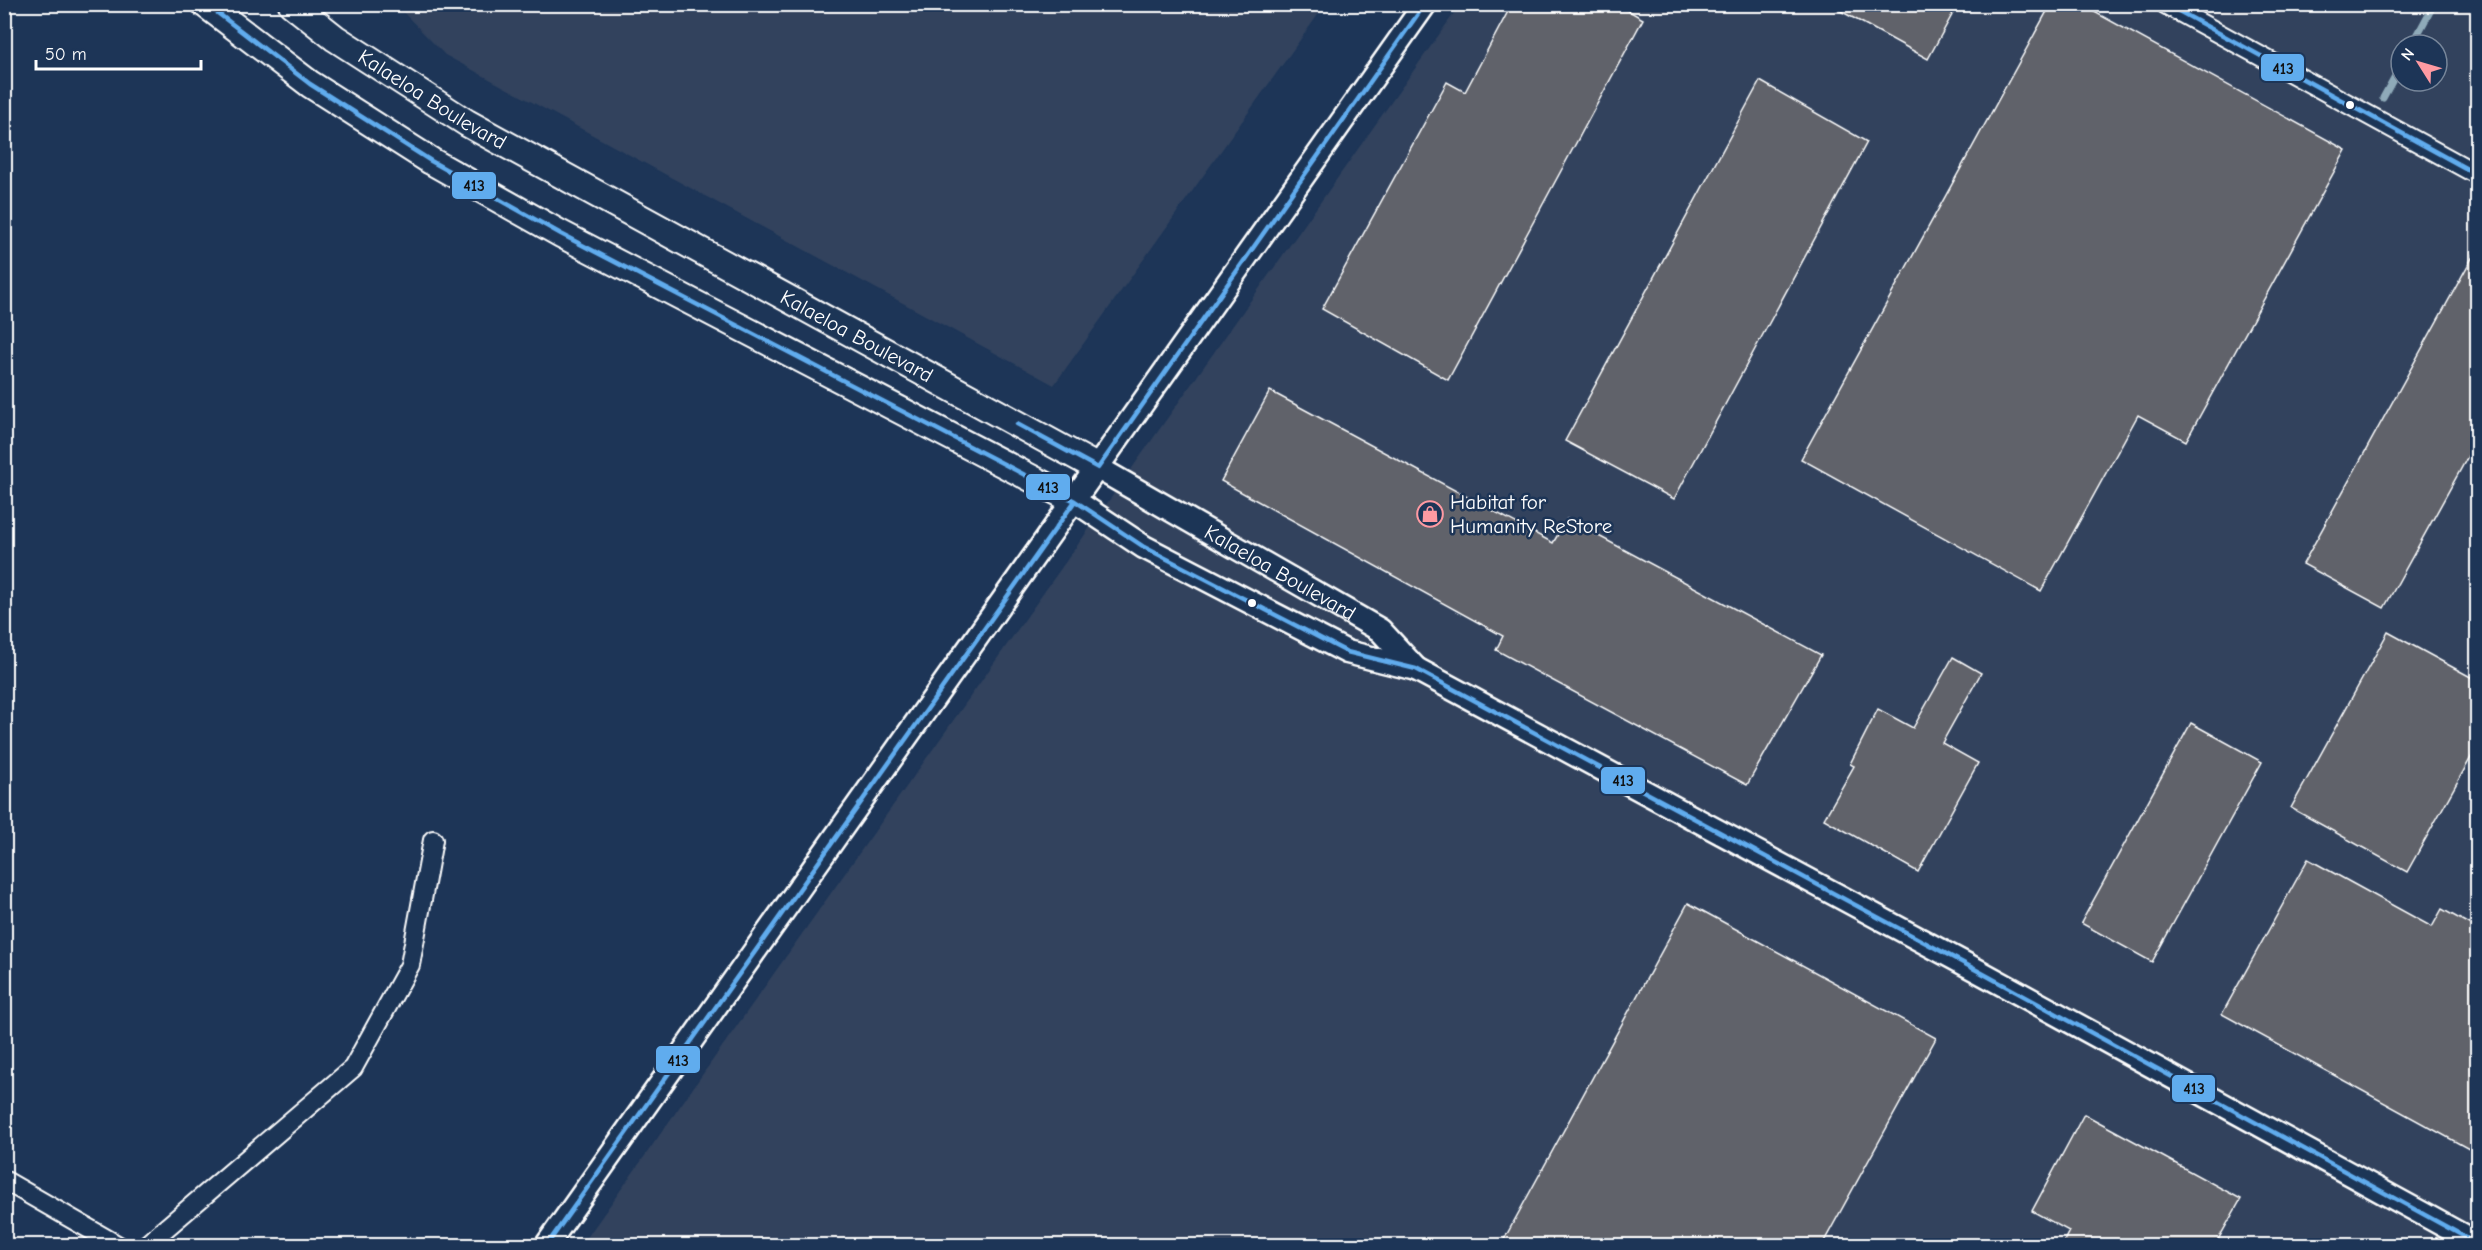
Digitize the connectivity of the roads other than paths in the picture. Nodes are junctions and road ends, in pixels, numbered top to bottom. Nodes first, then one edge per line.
1 (205, 4) edge
2 (292, 4) edge
3 (1425, 4) edge
4 (2165, 4) edge
5 (2478, 175) edge
6 (1098, 468) junction
7 (1075, 501) junction
8 (1416, 669) junction
9 (433, 840) dead end
10 (4, 1180) edge
11 (2478, 1244) edge
12 (119, 1245) edge
13 (145, 1245) edge
14 (546, 1245) edge

1 - 7 main road, Kalaeloa Boulevard
2 - 6 main road, Kalaeloa Boulevard
3 - 6 street
4 - 5 street
6 - 7 street
6 - 8 street, Kalaeloa Boulevard
7 - 8 street, Kalaeloa Boulevard
7 - 14 street
8 - 11 street, Kalaeloa Boulevard
9 - 13 street
10 - 12 street

